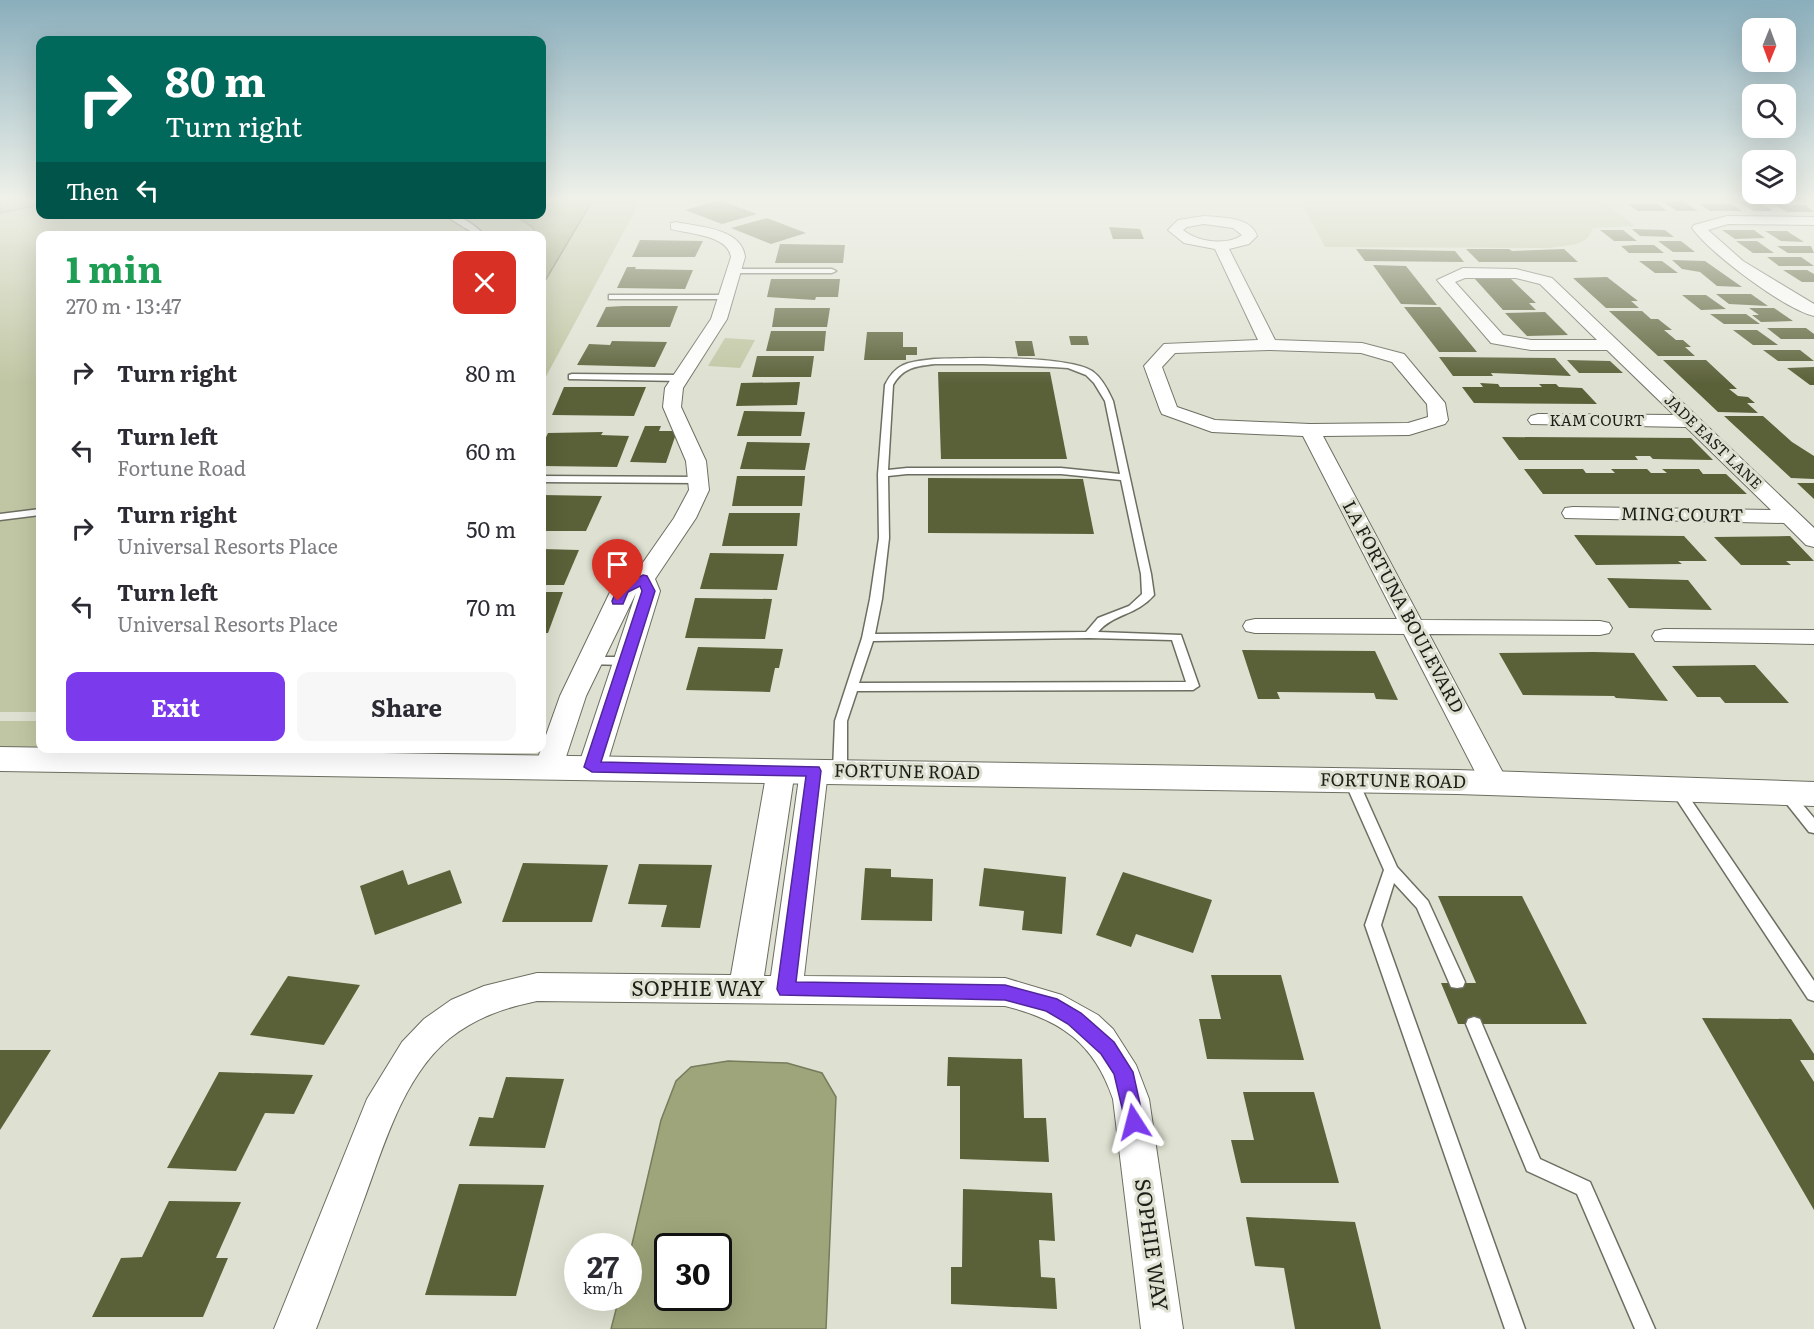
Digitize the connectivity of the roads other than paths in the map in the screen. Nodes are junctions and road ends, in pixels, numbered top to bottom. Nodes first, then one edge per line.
1 (736, 260) edge
2 (1227, 260) edge
3 (1735, 260) edge
4 (832, 270) dead end
5 (734, 271) junction
6 (612, 297) dead end
7 (726, 297) junction
8 (1814, 311) edge
9 (1269, 345) junction
10 (1612, 345) junction
11 (573, 377) dead end
12 (681, 378) junction
13 (1538, 420) dead end
14 (1692, 421) junction
15 (1310, 430) junction
16 (883, 474) junction
17 (1125, 477) junction
18 (546, 479) edge
19 (698, 480) junction
20 (36, 512) edge
21 (1574, 513) dead end
22 (0, 517) edge
23 (1790, 517) junction
24 (1814, 540) edge
25 (627, 612) junction
26 (1255, 626) dead end
27 (1413, 627) junction
28 (1600, 628) dead end
29 (1089, 635) junction
30 (1664, 636) dead end
31 (868, 638) junction
32 (1809, 643) edge
33 (588, 661) junction
34 (626, 661) junction
35 (852, 687) junction
36 (0, 759) edge
37 (549, 766) junction
38 (592, 767) junction
39 (812, 771) junction
40 (1351, 780) junction
41 (1495, 784) junction
42 (1678, 791) junction
43 (1800, 794) edge
44 (1814, 828) edge
45 (1391, 870) junction
46 (1457, 982) dead end
47 (745, 989) junction
48 (786, 989) junction
49 (1814, 994) edge
50 (1474, 1024) dead end
51 (295, 1329) edge
52 (1162, 1329) edge
53 (1515, 1329) edge
54 (1645, 1329) edge

1 - 5 street
2 - 9 street
3 - 8 street
4 - 5 lane
5 - 7 street
6 - 7 lane
7 - 12 street
9 - 15 street
9 - 15 street
10 - 10 street, JADE EAST LANE
10 - 14 street, JADE EAST LANE
11 - 12 lane
12 - 19 street
13 - 14 street, KAM COURT
14 - 23 street, JADE EAST LANE
15 - 27 street, LA FORTUNA BOULEVARD
16 - 17 lane
16 - 17 lane
16 - 31 lane
17 - 29 lane
18 - 19 lane
19 - 25 street
20 - 22 lane
21 - 23 street, MING COURT
23 - 24 street, JADE EAST LANE
25 - 33 street
25 - 34 street
26 - 27 street
27 - 28 street
27 - 41 street, LA FORTUNA BOULEVARD
29 - 31 lane
29 - 35 lane
30 - 32 street
31 - 35 lane
33 - 34 lane
33 - 37 street
34 - 38 street
35 - 39 lane
36 - 37 street, FORTUNE ROAD
37 - 38 street, FORTUNE ROAD
38 - 39 street, FORTUNE ROAD
39 - 40 street, FORTUNE ROAD
39 - 47 street
39 - 48 street
40 - 41 street, FORTUNE ROAD
40 - 45 lane
41 - 42 street, FORTUNE ROAD
42 - 43 street, FORTUNE ROAD
42 - 49 lane
43 - 44 lane
45 - 46 lane
45 - 53 lane
47 - 48 street, SOPHIE WAY
47 - 51 street, SOPHIE WAY
48 - 52 street, SOPHIE WAY
50 - 54 lane

